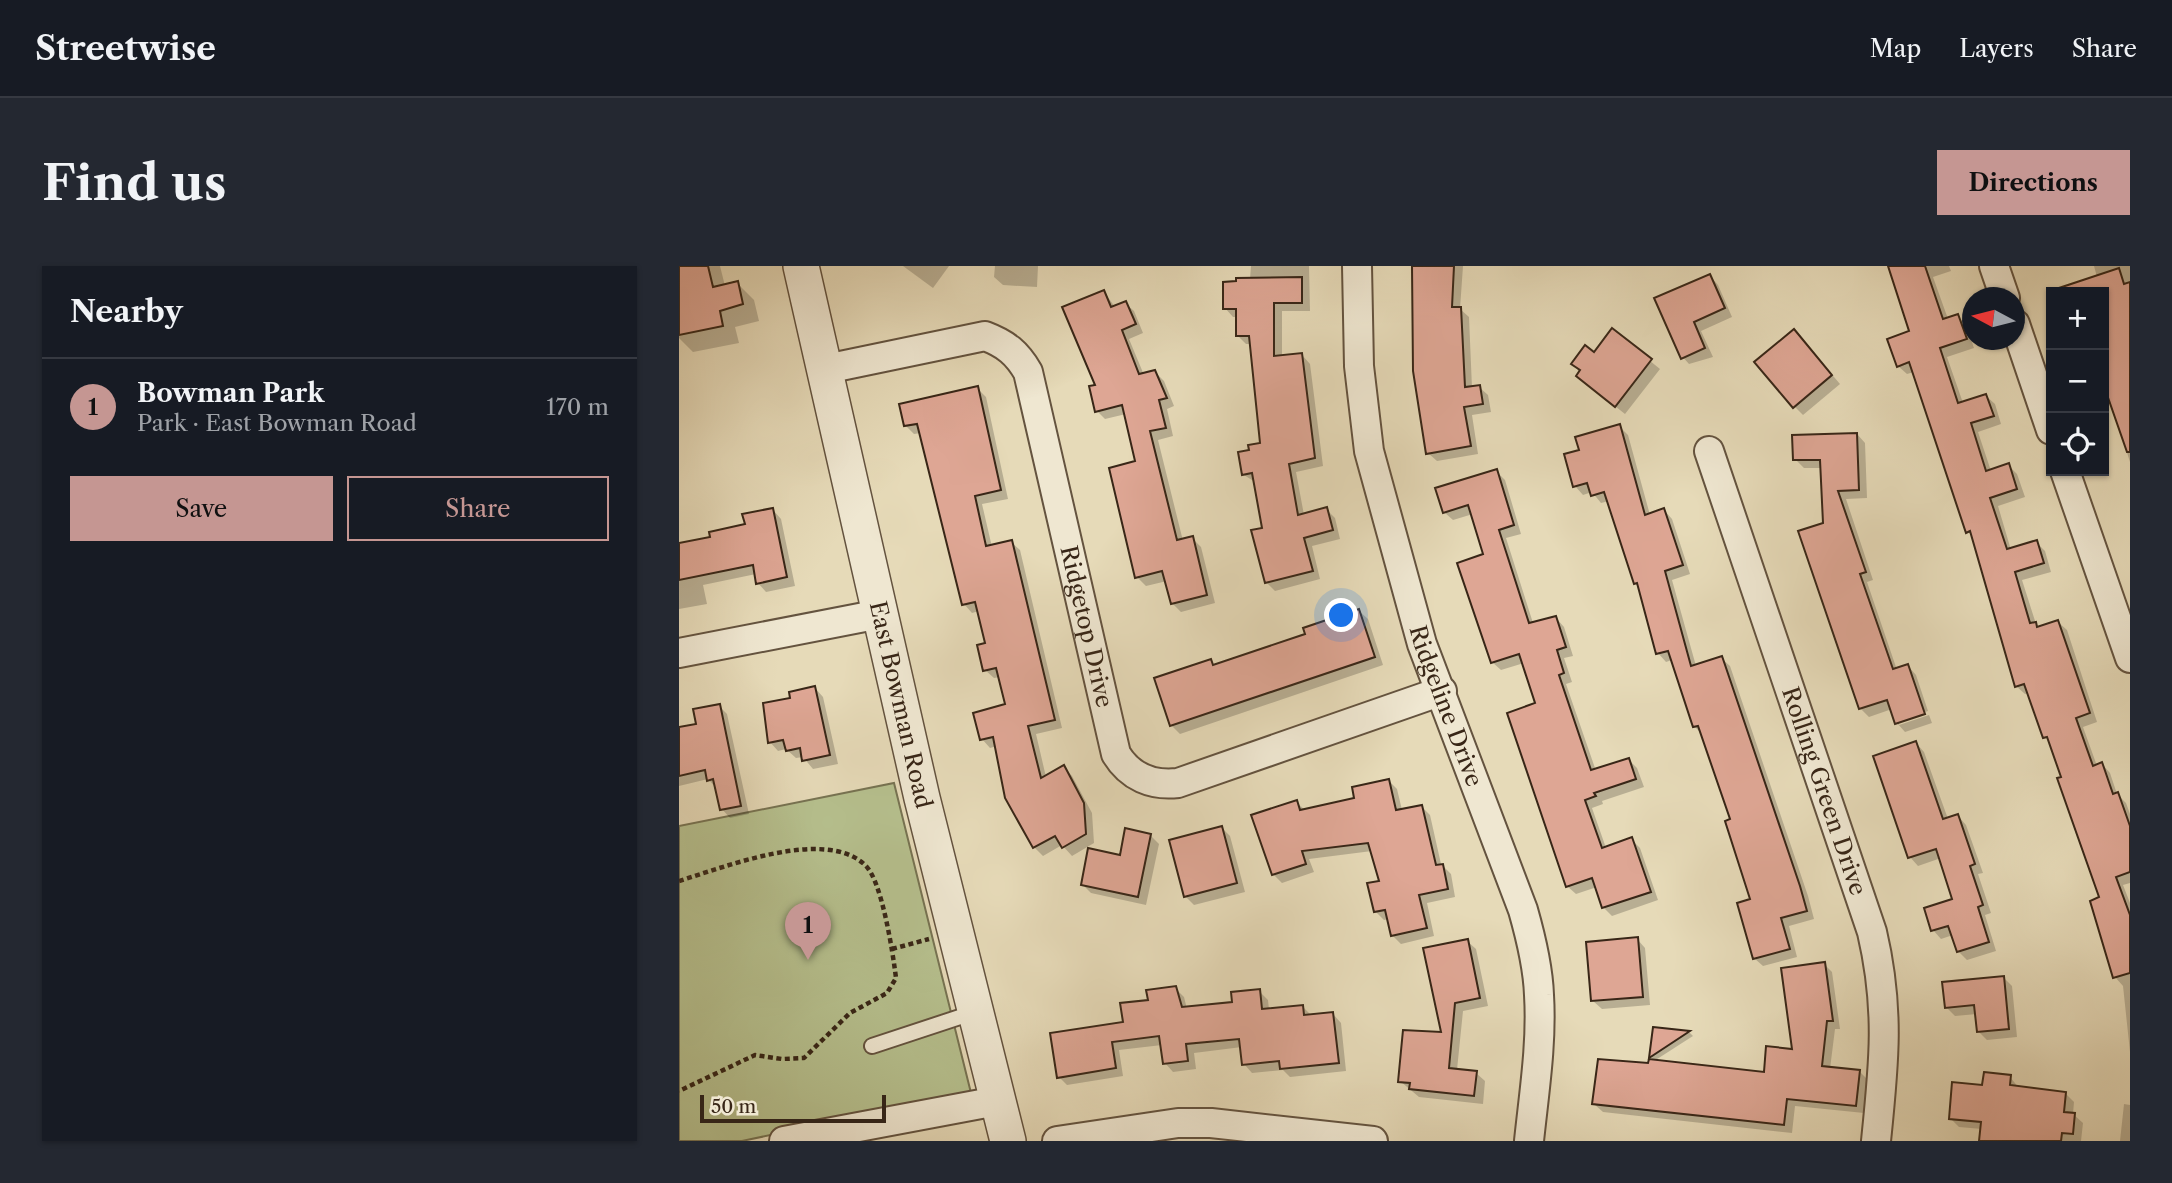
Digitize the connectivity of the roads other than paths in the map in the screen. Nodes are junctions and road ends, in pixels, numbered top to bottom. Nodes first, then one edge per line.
1 (801, 266) edge
2 (1357, 266) edge
3 (1994, 266) edge
4 (2001, 287) edge
5 (2023, 350) edge
6 (826, 369) junction
7 (2046, 416) edge
8 (1709, 451) dead end
9 (2067, 476) edge
10 (880, 614) junction
11 (679, 653) edge
12 (2130, 658) edge
13 (1442, 691) junction
14 (975, 1013) junction
15 (872, 1046) dead end
16 (997, 1101) junction
17 (784, 1141) edge
18 (1008, 1141) edge
19 (1057, 1141) edge
20 (1373, 1141) edge
21 (1529, 1141) edge
22 (1876, 1141) edge

1 - 6 street, East Bowman Road
2 - 13 street, Ridgeline Drive
3 - 4 street
5 - 7 street
6 - 10 street, East Bowman Road
6 - 13 street, Ridgetop Drive
8 - 22 street, Rolling Green Drive
9 - 12 street
10 - 11 street
10 - 14 street, East Bowman Road
13 - 21 street, Ridgeline Drive
14 - 15 lane
14 - 16 street, East Bowman Road
16 - 17 street
16 - 18 street, East Bowman Road
19 - 20 street

